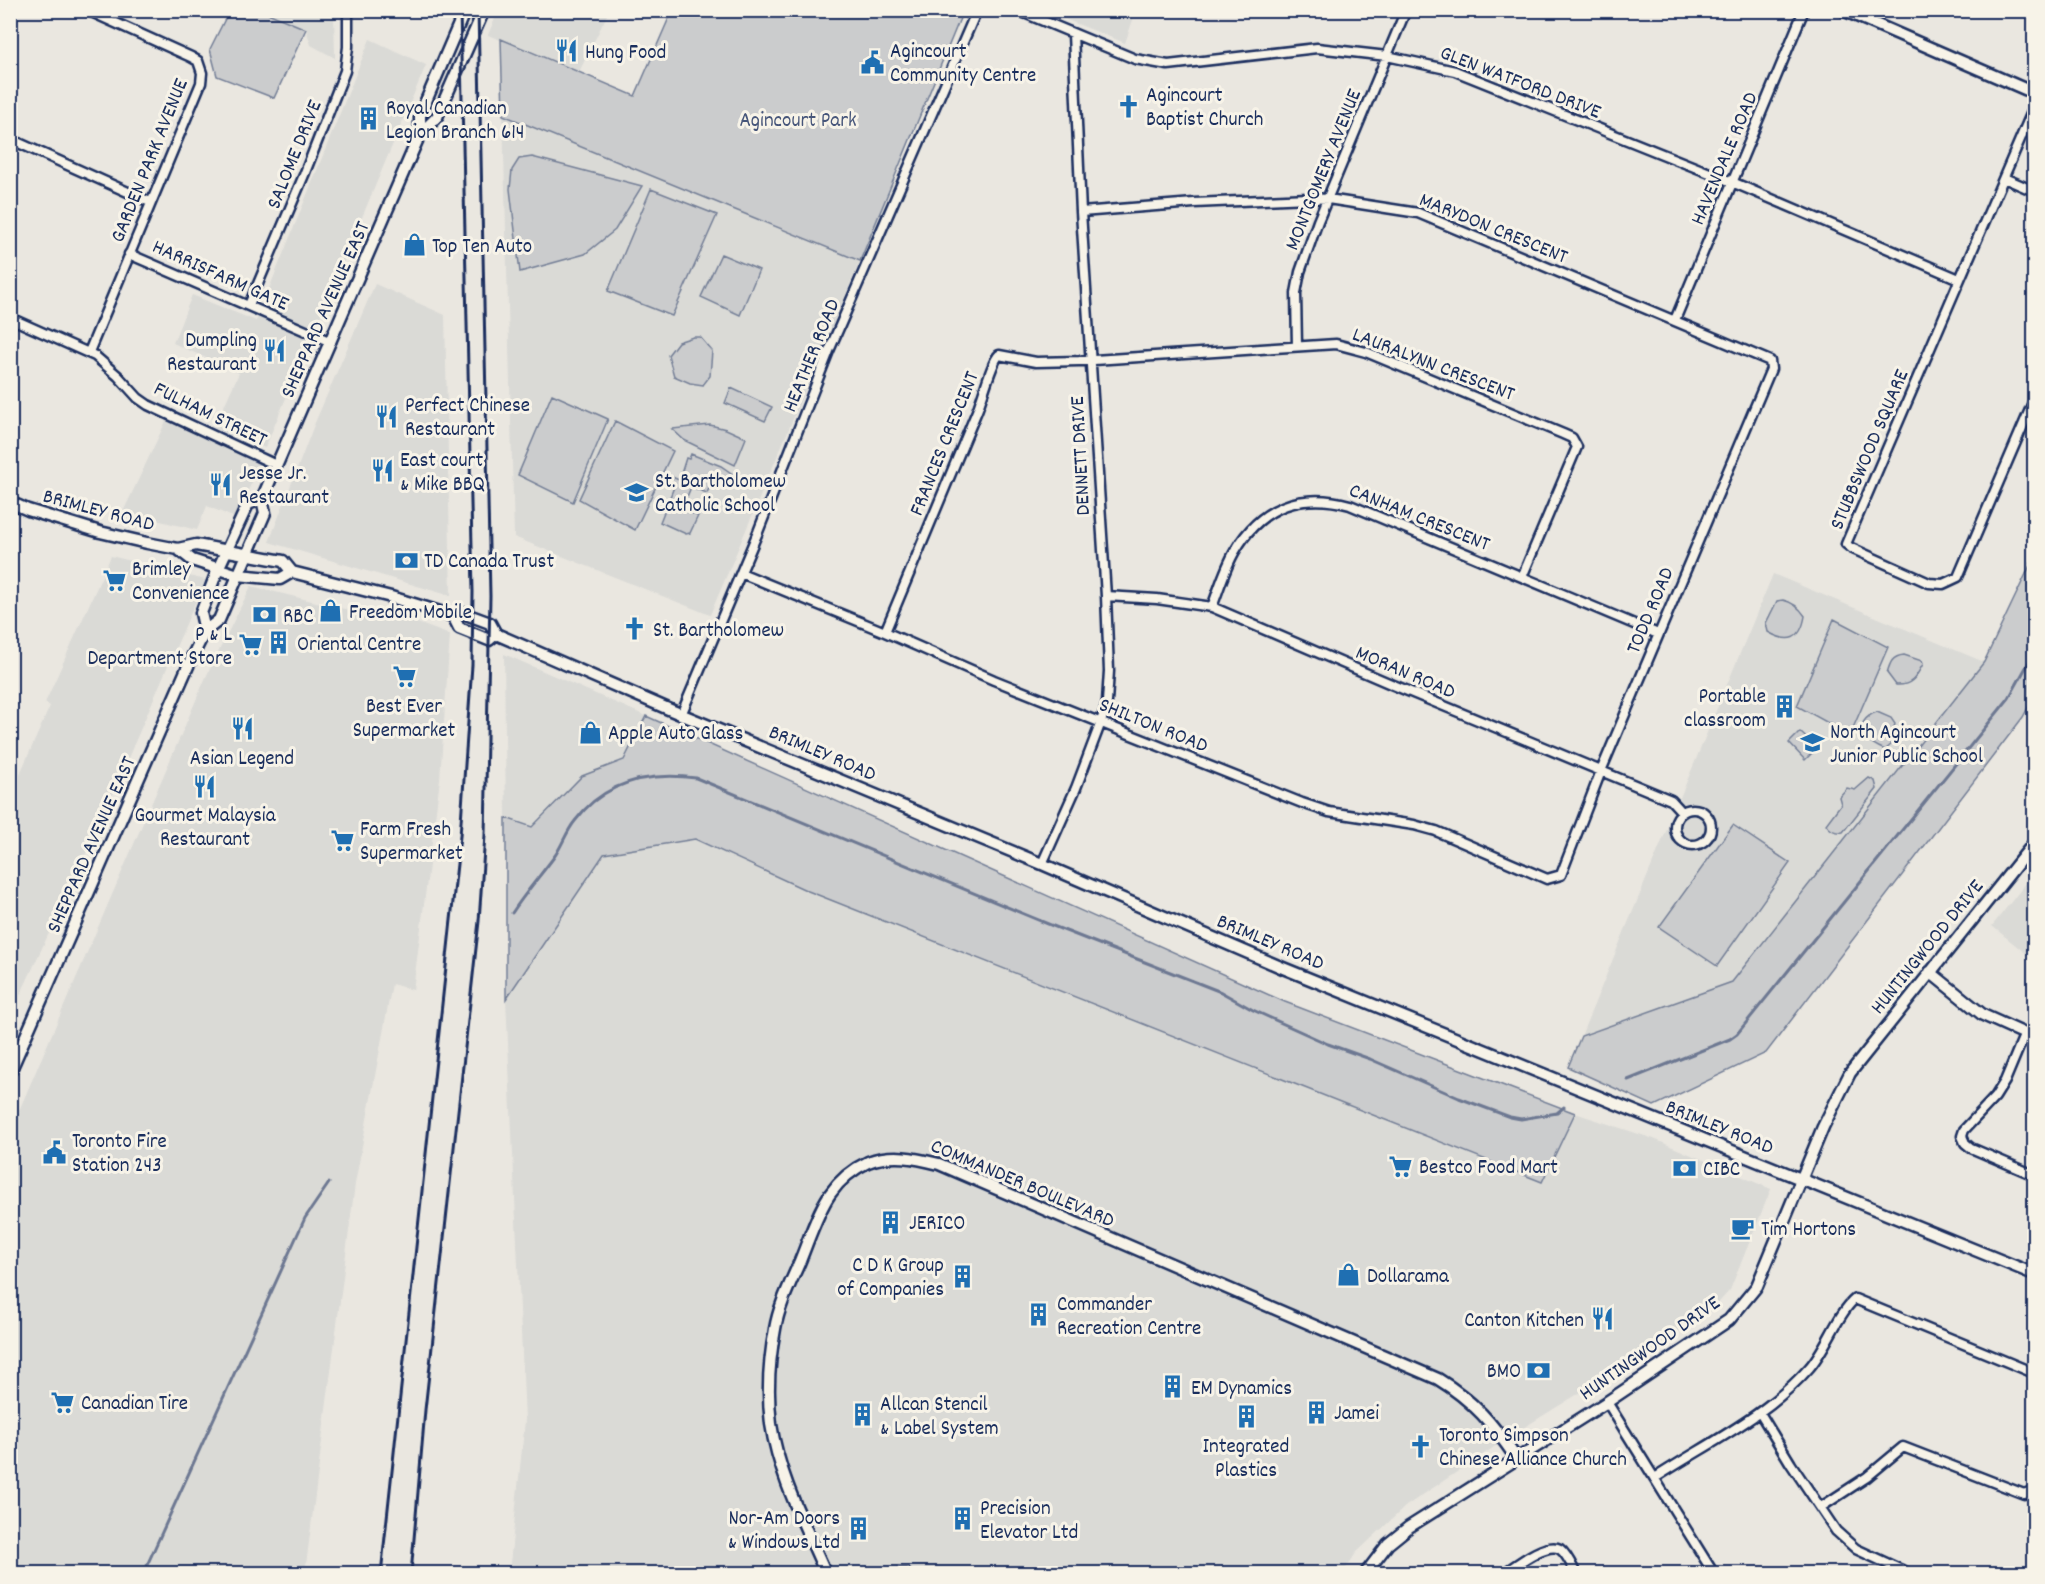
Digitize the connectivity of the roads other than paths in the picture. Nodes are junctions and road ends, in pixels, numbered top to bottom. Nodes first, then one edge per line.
1 (87, 10) edge
2 (348, 10) edge
3 (465, 10) edge
4 (484, 10) edge
5 (977, 10) edge
6 (1017, 10) edge
7 (1406, 10) edge
8 (1804, 10) edge
9 (1843, 10) edge
10 (1073, 34) junction
11 (1387, 56) junction
12 (2034, 93) edge
13 (2034, 107) edge
14 (420, 134) junction
15 (10, 139) edge
16 (2004, 178) junction
17 (1732, 182) junction
18 (2034, 191) edge
19 (1328, 199) junction
20 (150, 202) junction
21 (1081, 212) junction
22 (129, 254) junction
23 (1959, 279) junction
24 (249, 305) junction
25 (10, 318) edge
26 (1675, 320) junction
27 (331, 342) junction
28 (1297, 346) junction
29 (89, 352) junction
30 (1092, 360) junction
31 (1770, 360) joint
32 (2034, 399) edge
33 (276, 465) junction
34 (262, 499) junction
35 (10, 502) edge
36 (178, 549) junction
37 (226, 552) junction
38 (246, 555) junction
39 (218, 569) junction
40 (292, 572) junction
41 (741, 573) junction
42 (238, 575) junction
43 (1522, 577) junction
44 (1106, 596) junction
45 (1212, 607) junction
46 (453, 616) junction
47 (204, 631) junction
48 (885, 632) junction
49 (496, 634) junction
50 (1658, 634) junction
51 (681, 715) junction
52 (1101, 722) junction
53 (1601, 771) junction
54 (1682, 812) junction
55 (2034, 843) edge
56 (1042, 864) junction
57 (1560, 875) joint
58 (1930, 972) junction
59 (2030, 1035) edge
60 (10, 1072) edge
61 (2034, 1175) edge
62 (1801, 1180) junction
63 (2034, 1274) edge
64 (2034, 1372) edge
65 (1608, 1402) junction
66 (1760, 1413) junction
67 (1516, 1458) junction
68 (1654, 1478) junction
69 (2034, 1490) edge
70 (1821, 1506) junction
71 (826, 1574) edge
72 (885, 1574) edge
73 (907, 1574) edge
74 (1365, 1574) edge
75 (1503, 1574) edge
76 (1576, 1574) edge
77 (1714, 1574) edge
78 (1910, 1574) edge

1 - 20 street, GARDEN PARK AVENUE
2 - 24 street, SALOME DRIVE
3 - 14 main road, SHEPPARD AVENUE EAST
4 - 14 main road, SHEPPARD AVENUE EAST
5 - 41 street, HEATHER ROAD
6 - 10 street, GLEN WATFORD DRIVE
7 - 11 street, MONTGOMERY AVENUE
8 - 17 street, HAVENDALE ROAD
9 - 12 main road
10 - 11 street, GLEN WATFORD DRIVE
10 - 21 street, DENNETT DRIVE
11 - 17 street, GLEN WATFORD DRIVE
11 - 19 street, MONTGOMERY AVENUE
13 - 16 street, STUBBSWOOD SQUARE
14 - 27 main road, SHEPPARD AVENUE EAST
15 - 20 street
16 - 18 street
16 - 23 street, STUBBSWOOD SQUARE
17 - 23 street, GLEN WATFORD DRIVE
17 - 26 street, HAVENDALE ROAD
19 - 21 street, MARYDON CRESCENT
19 - 26 street, MARYDON CRESCENT
19 - 28 street, MONTGOMERY AVENUE
20 - 22 street, GARDEN PARK AVENUE
21 - 30 street, DENNETT DRIVE
22 - 24 street, HARRISFARM GATE
22 - 29 street, GARDEN PARK AVENUE
23 - 32 street, STUBBSWOOD SQUARE
24 - 27 street, HARRISFARM GATE
25 - 29 street, FULHAM STREET
26 - 31 street, MARYDON CRESCENT
27 - 33 main road, SHEPPARD AVENUE EAST
28 - 30 street, LAURALYNN CRESCENT
28 - 43 street, LAURALYNN CRESCENT
29 - 33 street, FULHAM STREET
30 - 44 street, DENNETT DRIVE
30 - 48 street, FRANCES CRESCENT
31 - 50 street, TODD ROAD
33 - 34 main road, SHEPPARD AVENUE EAST
34 - 37 main road, SHEPPARD AVENUE EAST
34 - 38 main road, SHEPPARD AVENUE EAST
35 - 36 main road, BRIMLEY ROAD
36 - 37 main road, BRIMLEY ROAD
36 - 39 main road, BRIMLEY ROAD
37 - 38 main road, BRIMLEY ROAD
37 - 39 main road, SHEPPARD AVENUE EAST
38 - 40 main road, BRIMLEY ROAD
38 - 42 main road, SHEPPARD AVENUE EAST
39 - 42 main road, BRIMLEY ROAD
39 - 47 main road, SHEPPARD AVENUE EAST
40 - 42 main road, BRIMLEY ROAD
40 - 46 main road, BRIMLEY ROAD
41 - 48 street, SHILTON ROAD
41 - 51 street, HEATHER ROAD
42 - 47 main road, SHEPPARD AVENUE EAST
43 - 45 street, CANHAM CRESCENT
43 - 50 street, CANHAM CRESCENT
44 - 45 street, MORAN ROAD
44 - 52 street, DENNETT DRIVE
45 - 53 street, MORAN ROAD
46 - 49 main road, BRIMLEY ROAD
46 - 49 main road, BRIMLEY ROAD
47 - 60 main road, SHEPPARD AVENUE EAST
48 - 52 street, SHILTON ROAD
49 - 51 main road, BRIMLEY ROAD
50 - 53 street, TODD ROAD
51 - 56 main road, BRIMLEY ROAD
52 - 56 street, DENNETT DRIVE
52 - 57 street, SHILTON ROAD
53 - 54 street, MORAN ROAD
53 - 57 street, TODD ROAD
54 - 54 street, MORAN ROAD
55 - 58 main road, HUNTINGWOOD DRIVE
56 - 62 main road, BRIMLEY ROAD
58 - 59 main road
58 - 62 main road, HUNTINGWOOD DRIVE
59 - 61 street
62 - 63 main road, BRIMLEY ROAD
62 - 65 main road, HUNTINGWOOD DRIVE
64 - 66 street
65 - 67 main road, HUNTINGWOOD DRIVE
65 - 68 street
66 - 68 street
66 - 70 street
67 - 71 main road, COMMANDER BOULEVARD
67 - 74 main road, HUNTINGWOOD DRIVE
68 - 77 street
69 - 70 street
70 - 78 street
72 - 73 street
75 - 76 street

